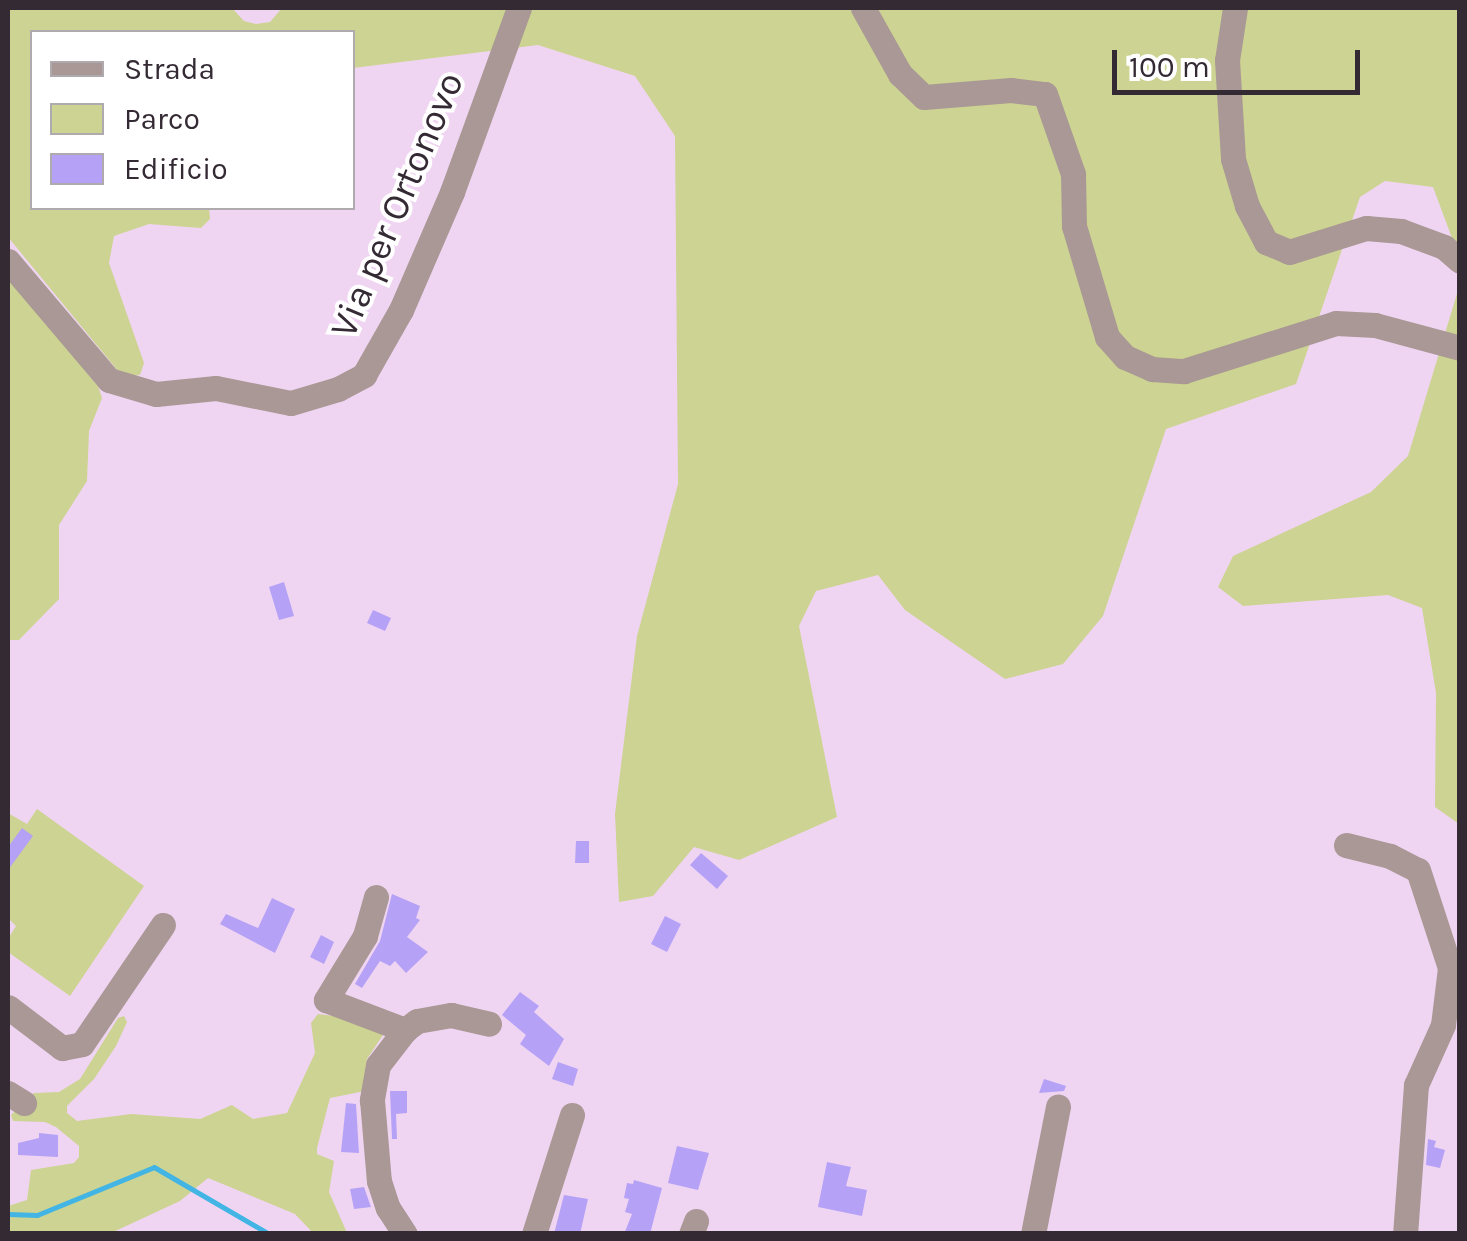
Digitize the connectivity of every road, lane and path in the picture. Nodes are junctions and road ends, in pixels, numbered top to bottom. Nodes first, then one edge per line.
1 (519, 8) edge
2 (863, 8) edge
3 (1235, 8) edge
4 (1460, 261) edge
5 (8, 262) edge
6 (1460, 348) edge
7 (1346, 845) dead end
8 (376, 896) dead end
9 (163, 925) dead end
10 (8, 1007) edge
11 (489, 1024) dead end
12 (405, 1030) junction
13 (1058, 1106) dead end
14 (572, 1116) dead end
15 (406, 1234) edge
16 (534, 1234) edge
17 (1034, 1234) edge
18 (1405, 1234) edge

1 - 5 street, Via per Ortonovo
2 - 6 street
3 - 4 street
7 - 18 street
8 - 12 street
9 - 10 street
11 - 12 street
12 - 15 street
13 - 17 street
14 - 16 street

